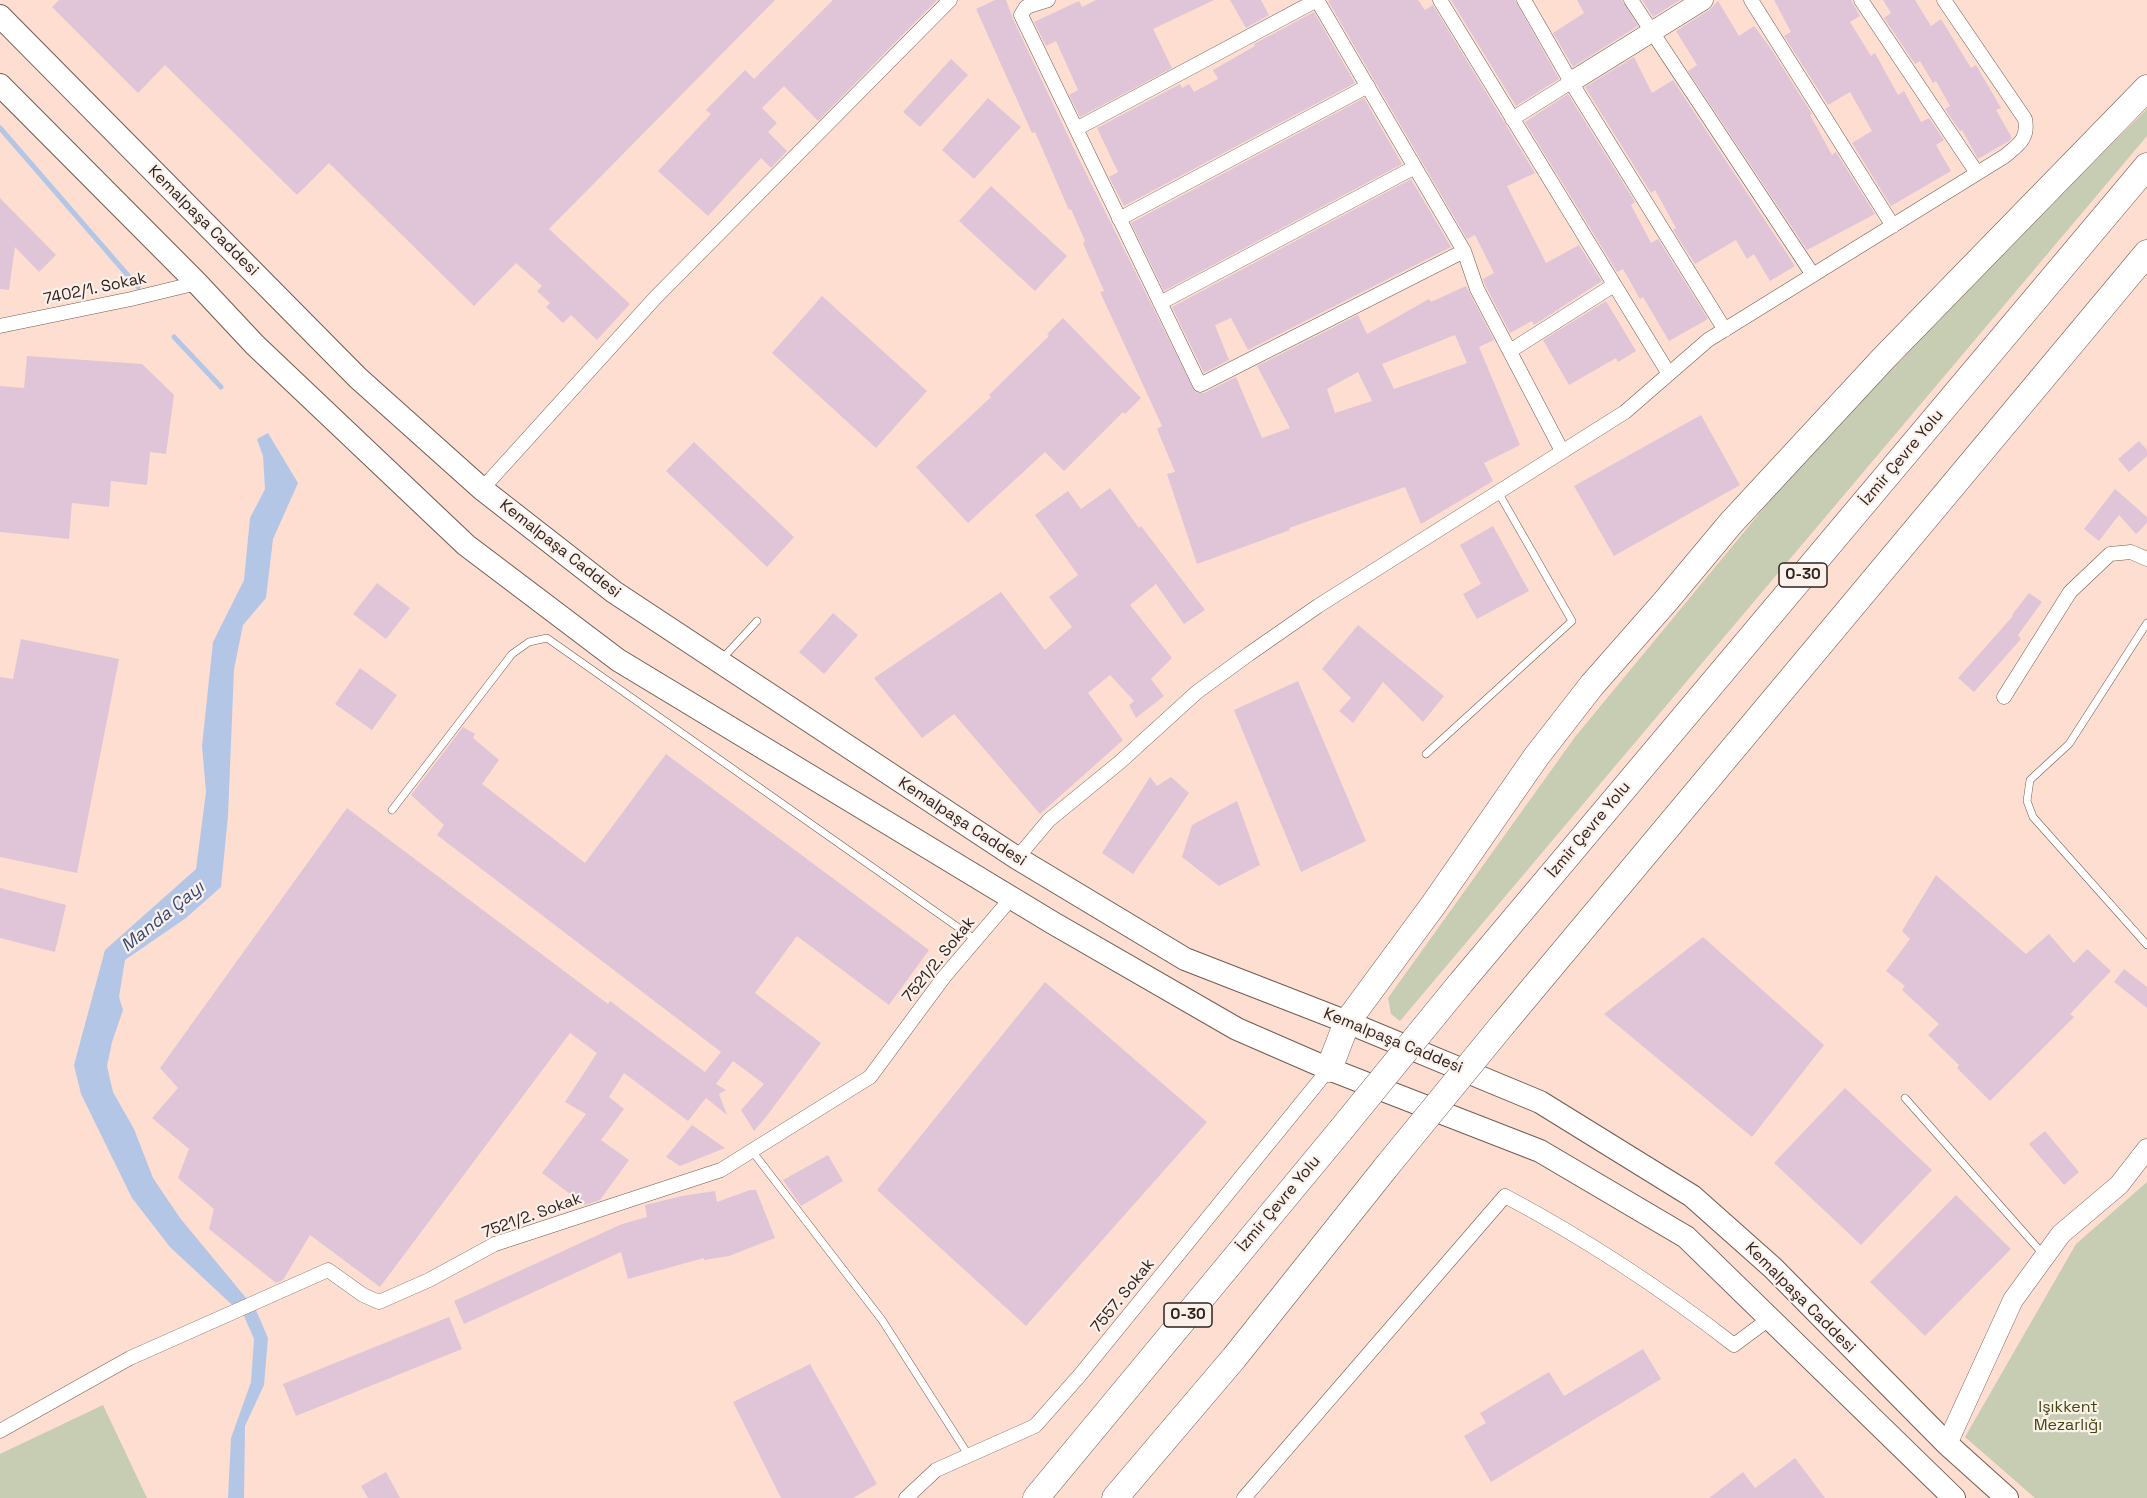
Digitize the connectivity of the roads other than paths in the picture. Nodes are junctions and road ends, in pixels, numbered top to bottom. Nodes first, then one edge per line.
1 (950, 0) edge
2 (1048, 0) edge
3 (1317, 0) edge
4 (1440, 0) edge
5 (1524, 0) edge
6 (1631, 0) edge
7 (1703, 0) edge
8 (1751, 0) edge
9 (1861, 0) edge
10 (1944, 0) edge
11 (0, 16) edge
12 (1651, 32) junction
13 (1571, 81) junction
14 (0, 85) edge
15 (1368, 86) junction
16 (2147, 88) edge
17 (1512, 119) junction
18 (1076, 129) junction
19 (2147, 166) edge
20 (1415, 167) junction
21 (1977, 173) junction
22 (1119, 219) junction
23 (1893, 226) junction
24 (1464, 251) junction
25 (2147, 253) edge
26 (1813, 275) junction
27 (197, 283) junction
28 (1614, 285) junction
29 (1160, 303) junction
30 (0, 326) edge
31 (1725, 330) junction
32 (1510, 351) junction
33 (1669, 374) junction
34 (1562, 451) junction
35 (483, 489) junction
36 (1498, 492) junction
37 (2147, 559) edge
38 (758, 621) dead end
39 (2147, 623) edge
40 (720, 662) junction
41 (2004, 697) dead end
42 (1426, 754) dead end
43 (392, 810) dead end
44 (1017, 858) junction
45 (1013, 896) junction
46 (976, 940) junction
47 (2147, 945) edge
48 (1347, 1022) junction
49 (1329, 1069) junction
50 (1905, 1098) dead end
51 (2147, 1149) edge
52 (752, 1151) junction
53 (2045, 1256) junction
54 (1769, 1319) junction
55 (0, 1431) edge
56 (1947, 1444) junction
57 (969, 1456) junction
58 (906, 1498) edge
59 (1035, 1498) edge
60 (1115, 1498) edge
61 (1245, 1498) edge
62 (1954, 1498) edge
63 (2007, 1498) edge

1 - 35 street
2 - 18 street
3 - 15 street
3 - 18 street
4 - 17 street
5 - 13 street
6 - 12 street
7 - 12 main road
8 - 23 street
9 - 21 street
10 - 21 street
11 - 35 main road, Kemalpaşa Caddesi
12 - 13 main road
12 - 26 street
13 - 17 street
13 - 31 street
14 - 27 main road
15 - 20 street
15 - 22 street
16 - 48 highway
17 - 28 street
18 - 22 street
19 - 59 highway, İzmir Çevre Yolu / O-30, bridge
20 - 24 street
20 - 29 street
21 - 23 street
22 - 29 street
23 - 26 street
24 - 29 street
24 - 32 street
25 - 60 highway, bridge
26 - 31 street
27 - 30 street, 7402/1. Sokak
27 - 45 main road
28 - 32 street
28 - 33 street
31 - 33 street
32 - 34 street
33 - 34 street
34 - 36 street
35 - 40 main road, Kemalpaşa Caddesi
36 - 42 lane
36 - 44 street
37 - 41 street
38 - 40 lane
39 - 47 lane
40 - 44 main road, Kemalpaşa Caddesi
43 - 46 lane
44 - 48 main road, Kemalpaşa Caddesi
45 - 46 street, 7521/2. Sokak
45 - 49 main road
46 - 52 street, 7521/2. Sokak
48 - 49 highway
48 - 56 main road, Kemalpaşa Caddesi
49 - 54 main road
49 - 57 street, 7557. Sokak
50 - 53 lane
51 - 53 main road
52 - 55 street, 7521/2. Sokak
52 - 57 lane
53 - 56 main road
54 - 61 street
54 - 62 main road
56 - 63 main road, Kemalpaşa Caddesi
57 - 58 street, 7557. Sokak

